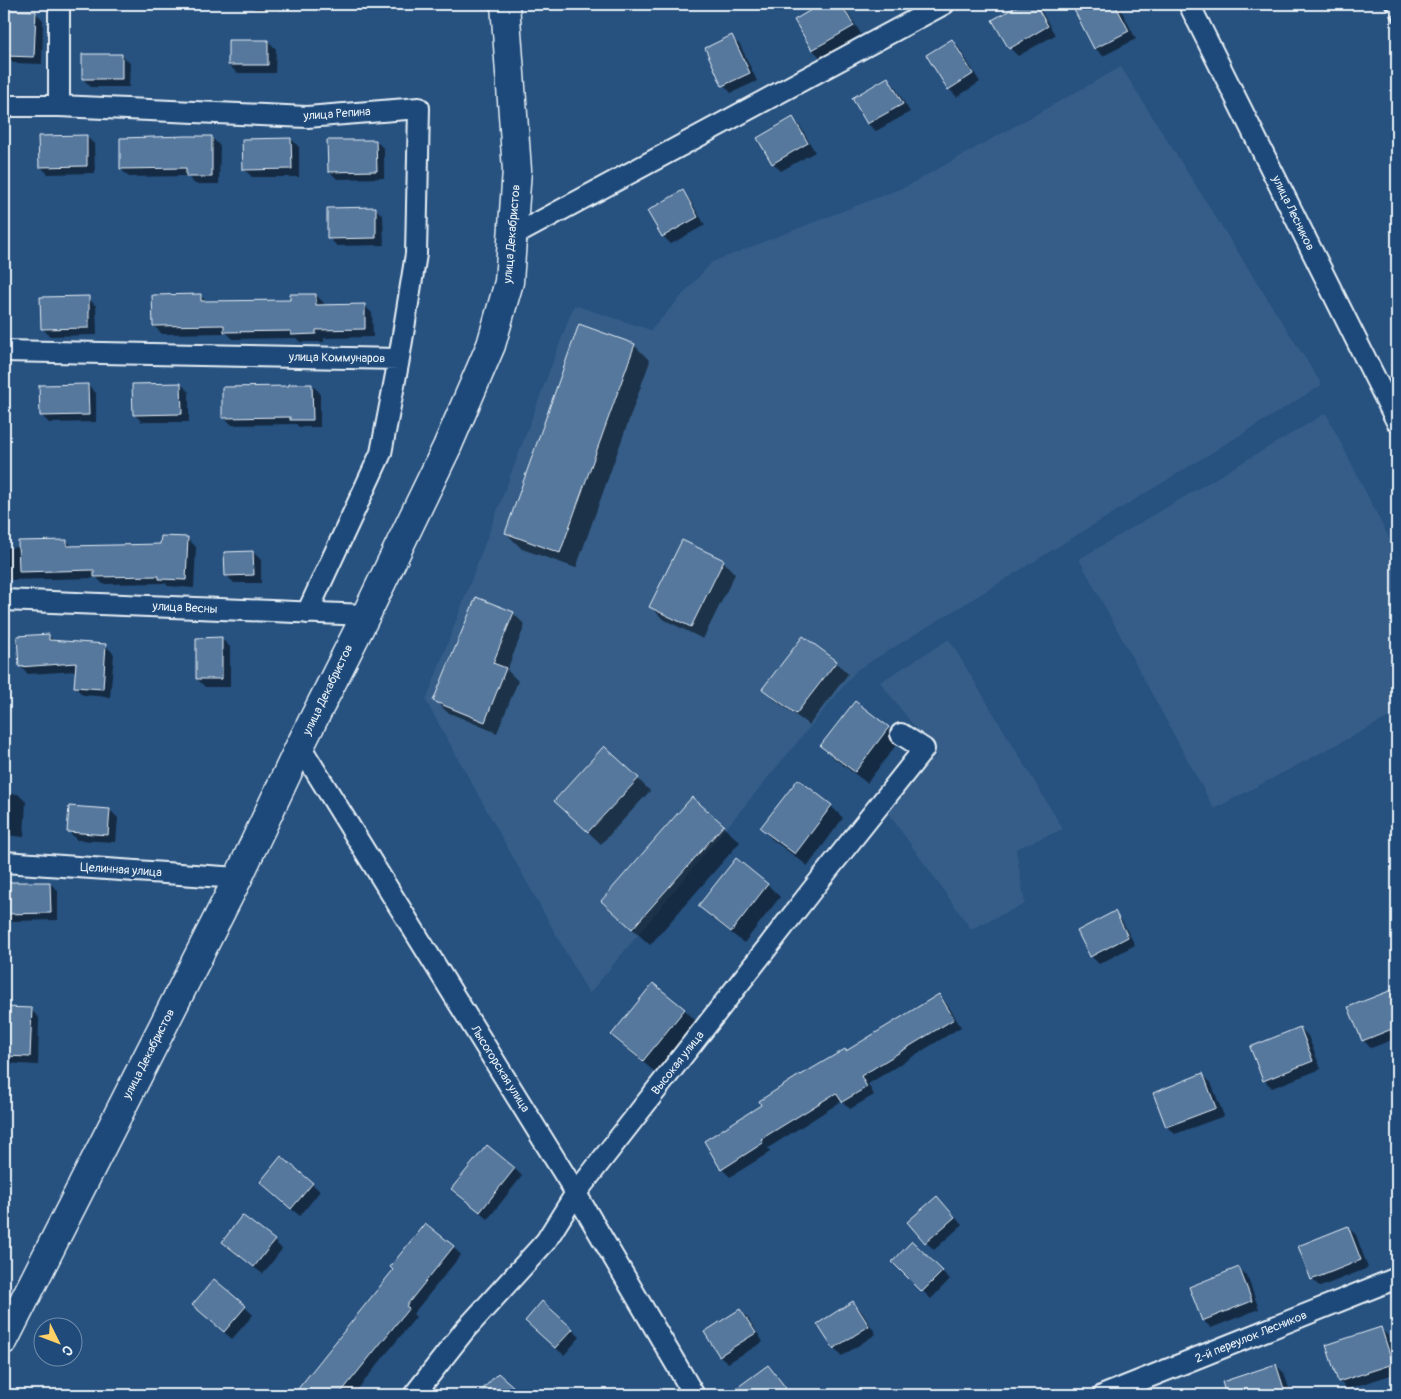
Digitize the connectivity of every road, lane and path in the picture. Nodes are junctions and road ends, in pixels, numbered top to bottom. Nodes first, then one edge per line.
1 (59, 4) edge
2 (505, 4) edge
3 (944, 4) edge
4 (1189, 4) edge
5 (4, 106) edge
6 (59, 106) junction
7 (513, 236) junction
8 (4, 351) edge
9 (399, 360) junction
10 (1397, 422) edge
11 (4, 600) edge
12 (307, 613) junction
13 (366, 615) junction
14 (901, 734) dead end
15 (300, 746) junction
16 (4, 862) edge
17 (238, 878) junction
18 (576, 1194) junction
19 (1397, 1278) edge
20 (4, 1340) edge
21 (414, 1395) edge
22 (694, 1395) edge
23 (1104, 1395) edge

1 - 6 street
2 - 7 main road, улица Декабристов
3 - 7 street
4 - 10 street, улица Лесников
5 - 6 street, улица Репина
6 - 9 street, улица Репина
7 - 13 main road, улица Декабристов
8 - 9 street, улица Коммунаров
9 - 12 street, улица Коммунаров
11 - 12 street, улица Весны
12 - 13 street, улица Весны
13 - 15 main road, улица Декабристов
14 - 18 street, Высокая улица
15 - 17 main road, улица Декабристов
15 - 18 street, Лысогорская улица
16 - 17 street, Целинная улица
17 - 20 main road, улица Декабристов
18 - 21 street, Высокая улица
18 - 22 street, Лысогорская улица
19 - 23 street, 2-й переулок Лесников

